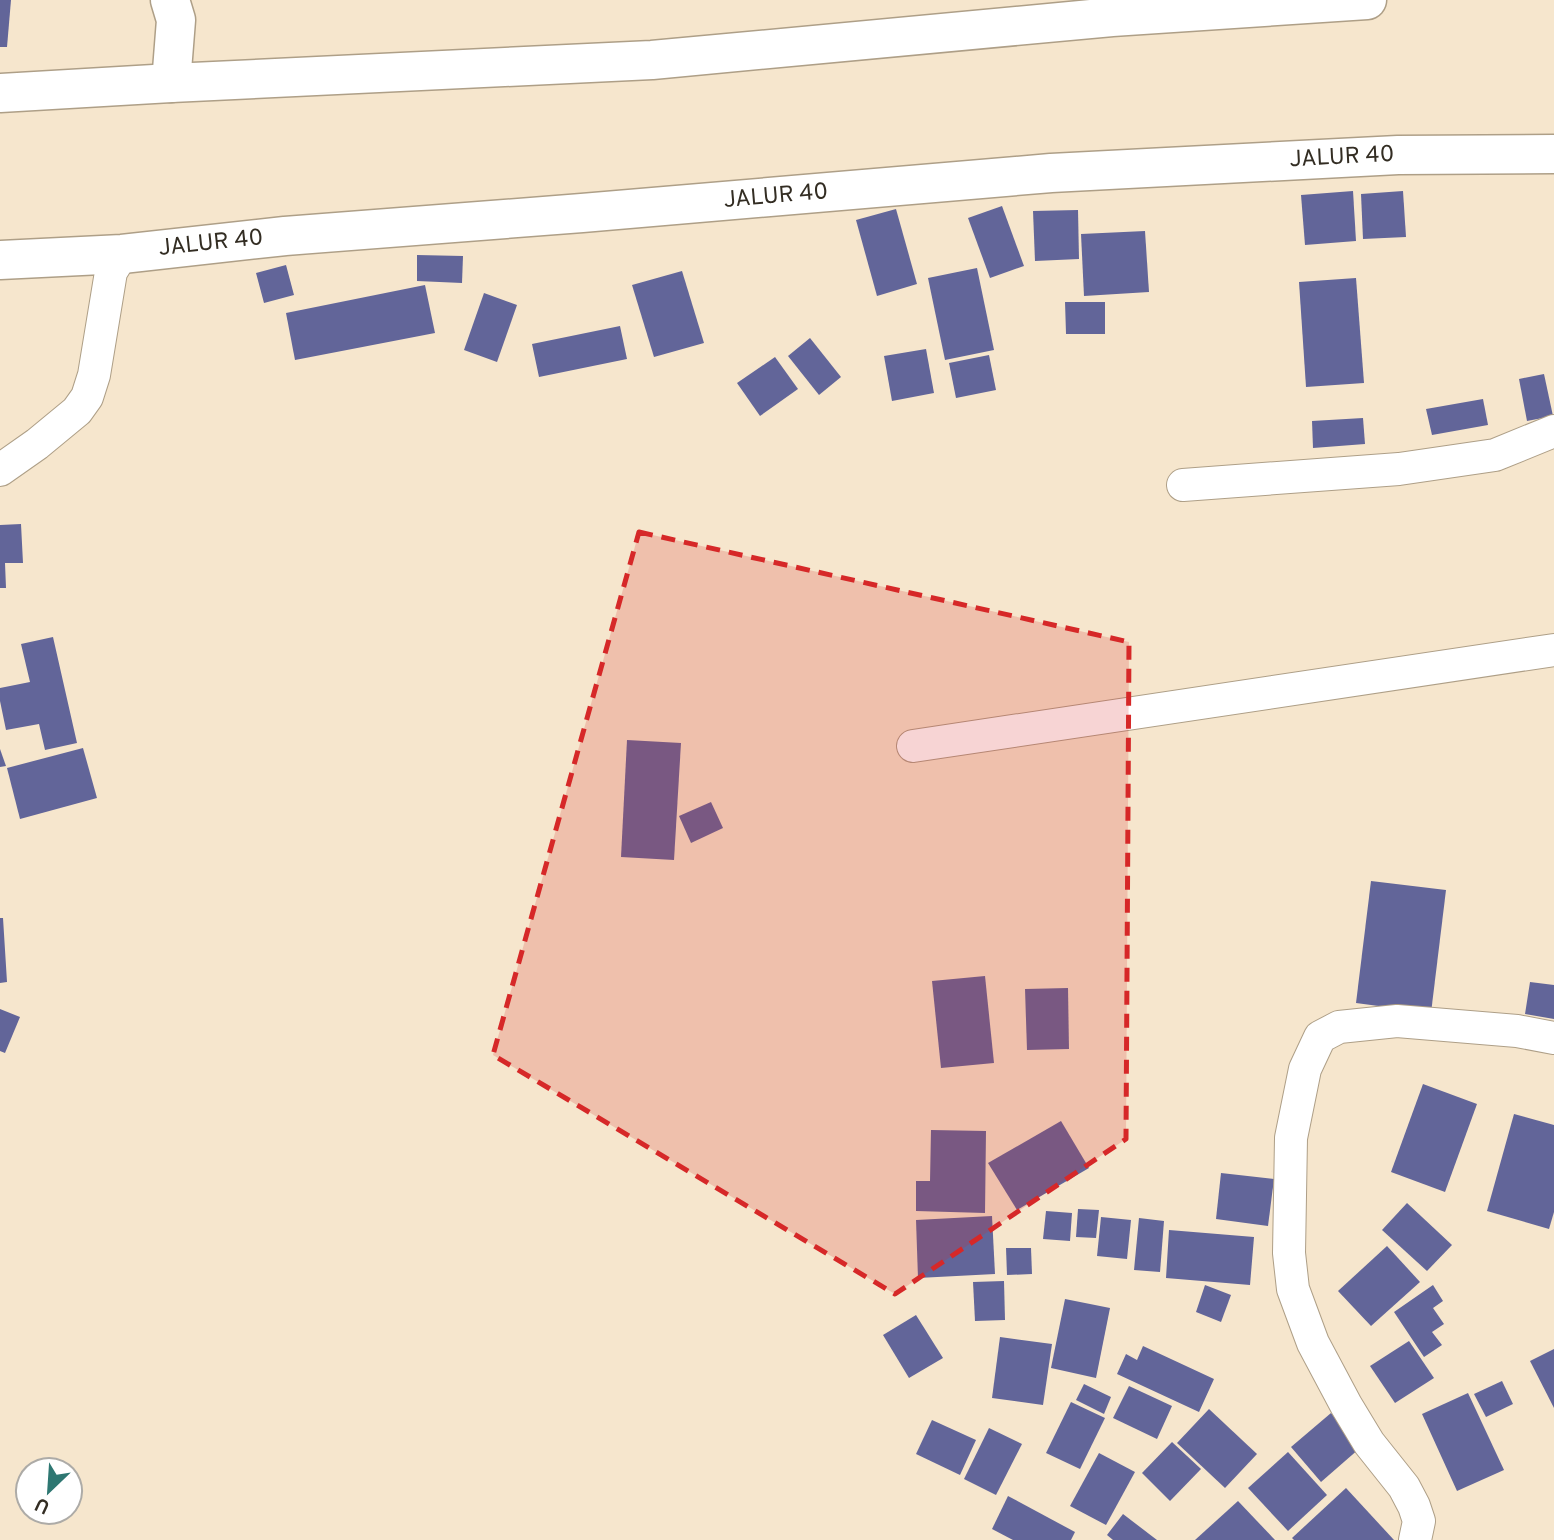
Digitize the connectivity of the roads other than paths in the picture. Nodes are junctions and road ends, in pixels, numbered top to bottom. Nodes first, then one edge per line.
1 (170, 0) edge
2 (1367, 0) edge
3 (171, 83) junction
4 (0, 93) edge
5 (1554, 153) edge
6 (122, 254) junction
7 (0, 260) edge
8 (1554, 431) edge
9 (0, 470) edge
10 (1183, 485) dead end
11 (1554, 650) edge
12 (913, 746) dead end
13 (1554, 1038) edge
14 (1415, 1540) edge

1 - 3 main road
2 - 3 main road
3 - 4 main road
5 - 6 main road, JALUR 40
6 - 7 main road, JALUR 40
6 - 9 street
8 - 10 street
11 - 12 street
13 - 14 street

